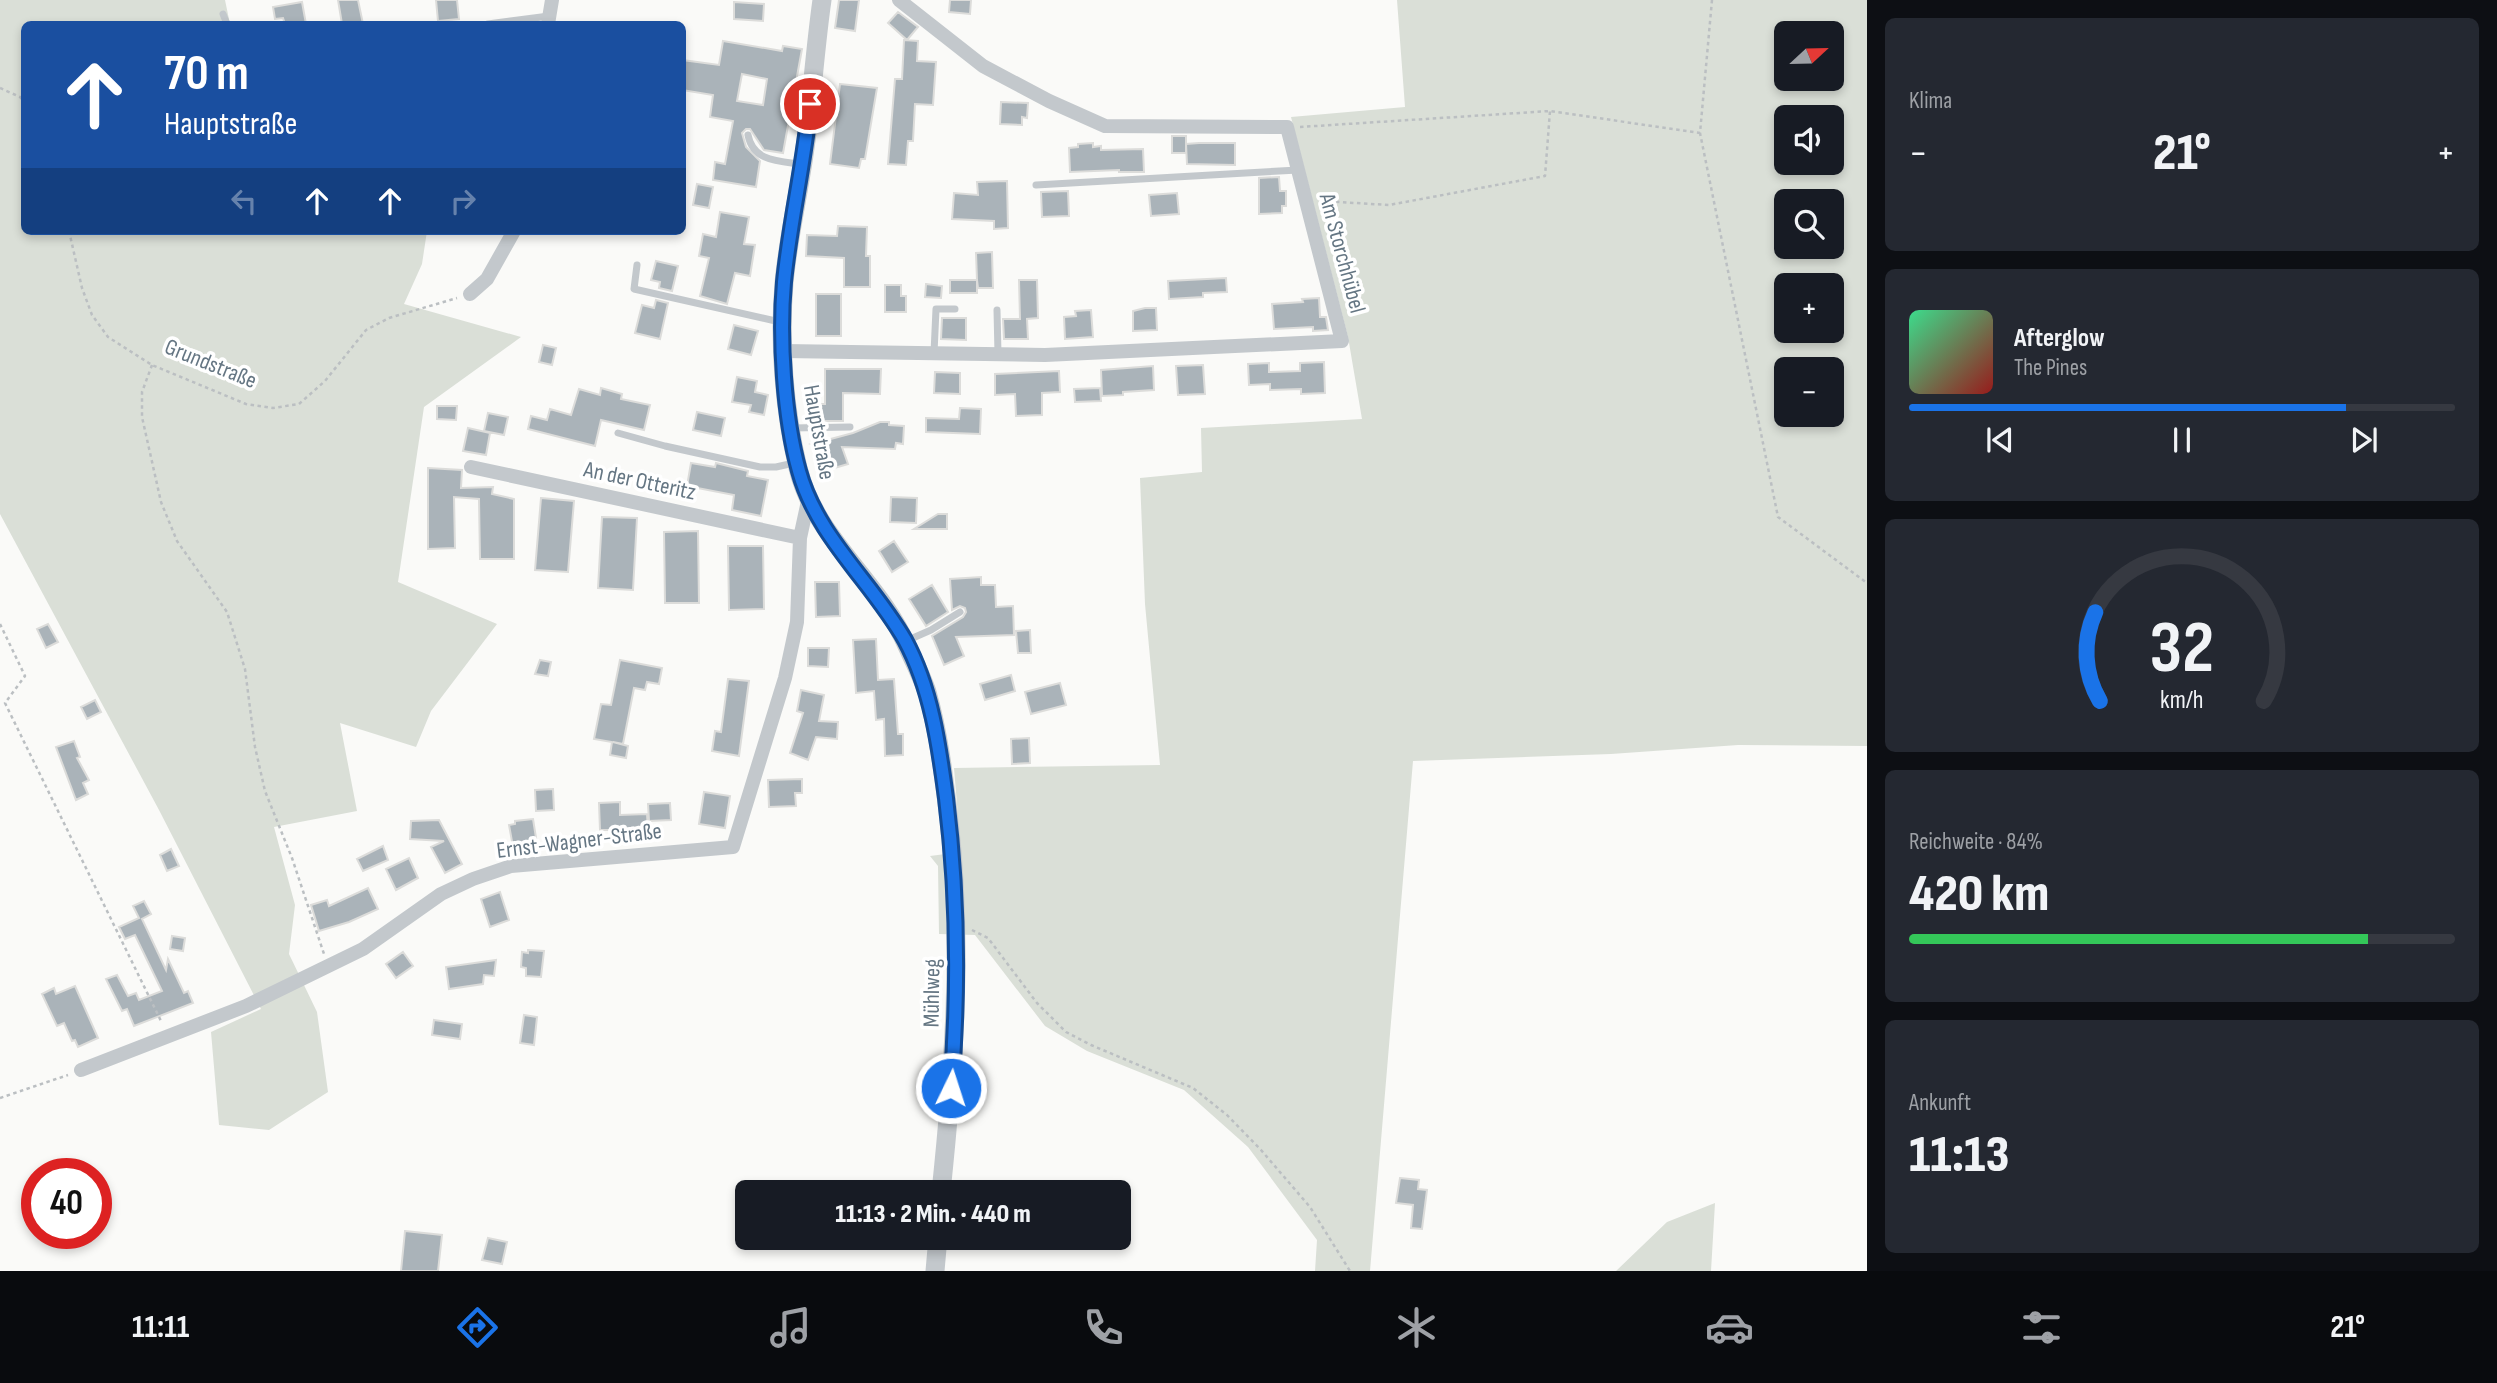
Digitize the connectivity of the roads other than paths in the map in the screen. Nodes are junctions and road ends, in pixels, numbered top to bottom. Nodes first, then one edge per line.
1 (552, 0) edge
2 (822, 0) edge
3 (899, 0) edge
4 (223, 14) dead end
5 (549, 20) edge
6 (226, 21) edge
7 (748, 135) dead end
8 (802, 165) junction
9 (1298, 170) junction
10 (1037, 185) dead end
11 (512, 235) edge
12 (637, 265) dead end
13 (470, 294) road end
14 (955, 309) dead end
15 (997, 310) dead end
16 (784, 323) junction
17 (785, 351) junction
18 (934, 353) junction
19 (998, 354) junction
20 (850, 427) dead end
21 (790, 428) junction
22 (618, 433) dead end
23 (797, 463) junction
24 (471, 467) dead end
25 (808, 501) junction
26 (800, 538) junction
27 (960, 612) dead end
28 (905, 642) junction
29 (957, 921) joint
30 (81, 1070) road end
31 (943, 1180) edge
32 (937, 1250) edge
33 (935, 1271) edge

1 - 5 street
2 - 8 street, Hauptstraße
3 - 9 street, Am Storchhübel
4 - 6 lane
7 - 8 lane
8 - 16 street, Hauptstraße
9 - 10 lane
9 - 19 street, Am Storchhübel
11 - 13 street
12 - 16 lane
14 - 18 lane
15 - 19 lane
16 - 17 street, Hauptstraße
17 - 18 street, Am Storchhübel
17 - 21 street, Hauptstraße
18 - 19 street, Am Storchhübel
20 - 21 lane
21 - 23 street, Hauptstraße
22 - 23 lane
23 - 25 street, Hauptstraße
24 - 26 street, An der Otteritz
25 - 26 street, Ernst-Wagner-Straße
25 - 28 street, Hauptstraße
26 - 30 street, Ernst-Wagner-Straße
27 - 28 lane
28 - 29 street, Hauptstraße
29 - 31 street, Mühlweg
32 - 33 street

